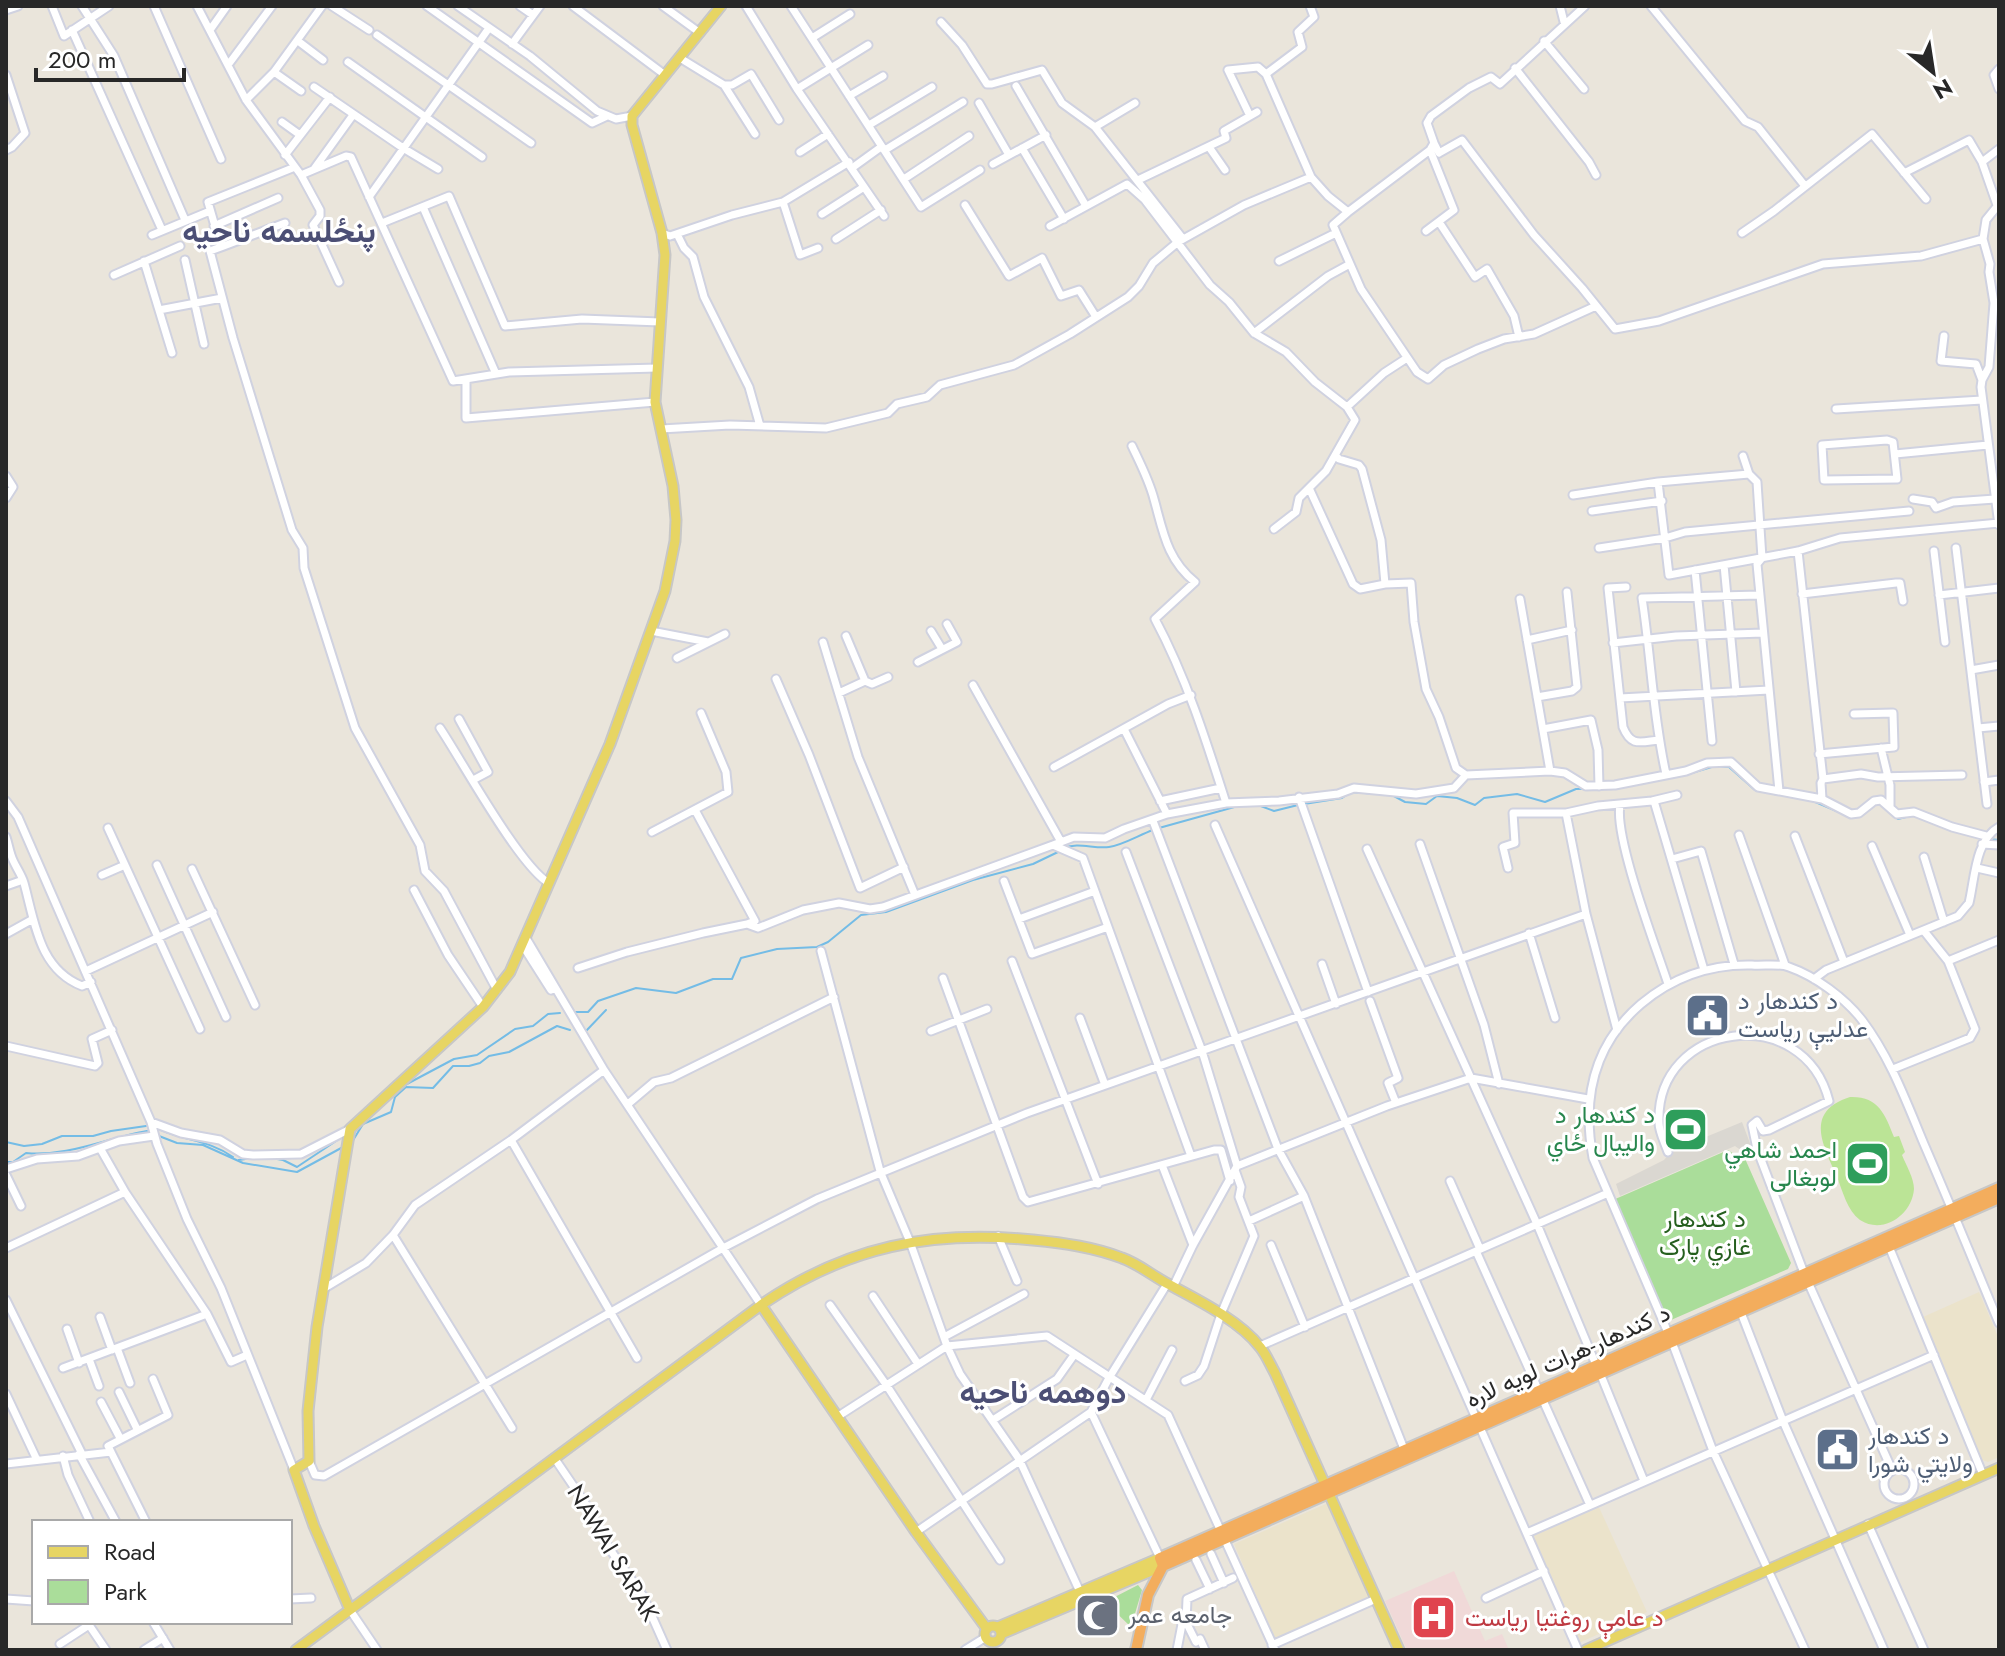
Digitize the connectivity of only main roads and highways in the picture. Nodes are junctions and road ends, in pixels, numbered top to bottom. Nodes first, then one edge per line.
1 (721, 6) edge
2 (1999, 1188) edge
3 (1999, 1198) edge
4 (1954, 1213) junction
5 (761, 1305) junction
6 (1999, 1468) edge
7 (1327, 1488) junction
8 (1161, 1562) junction
9 (350, 1610) junction
10 (995, 1636) edge
11 (296, 1650) edge
12 (1136, 1650) edge
13 (1399, 1650) edge
14 (1586, 1650) edge

1 - 9 main road
2 - 4 highway, د کندهار-هرات لويه لاره
3 - 4 highway, د کندهار-هرات لويه لاره
4 - 7 highway, د کندهار-هرات لويه لاره
5 - 7 main road
5 - 9 main road
5 - 10 main road
6 - 14 main road
7 - 8 highway, د کندهار-هرات لويه لاره
7 - 13 main road
8 - 10 main road
8 - 12 highway
9 - 11 main road

